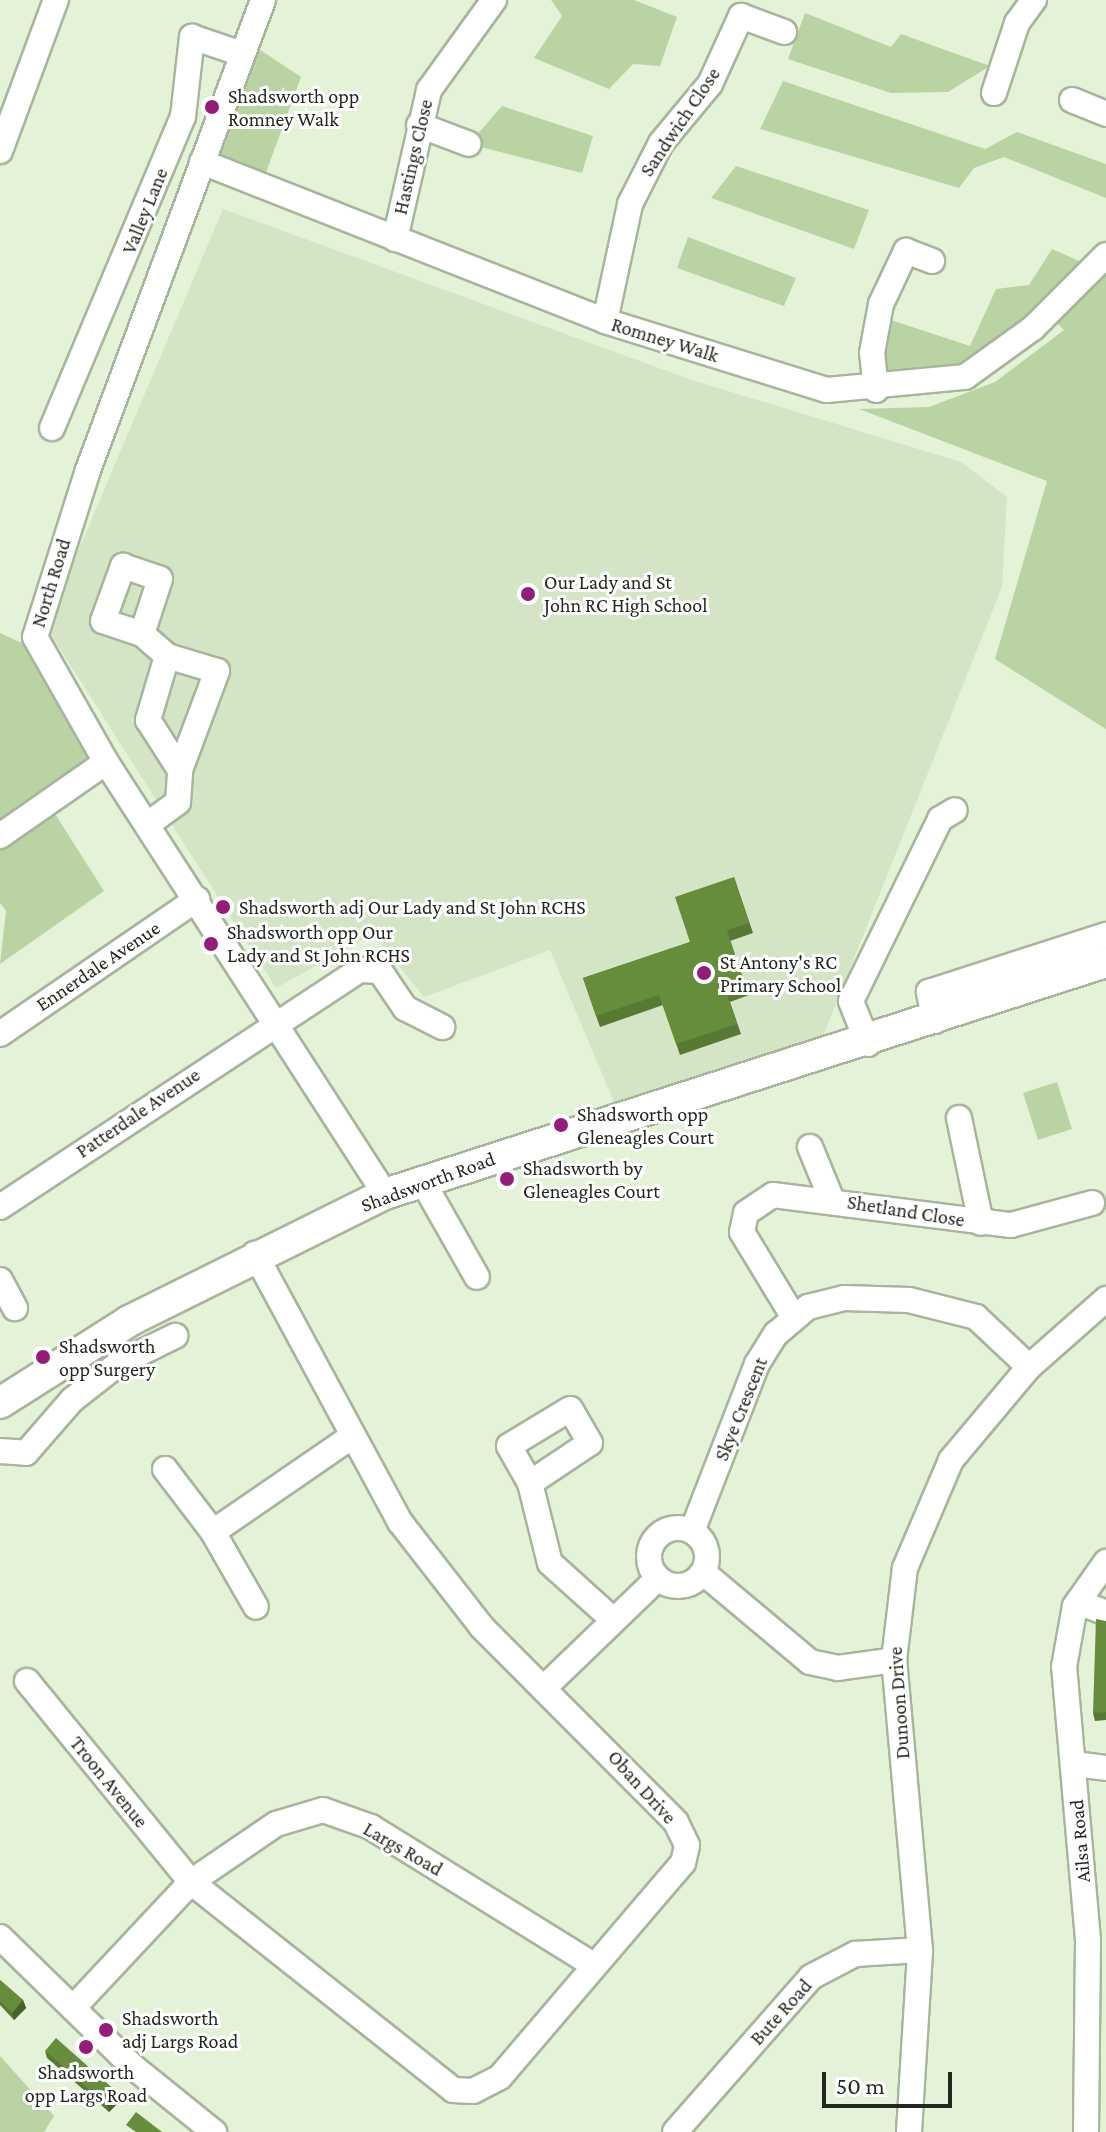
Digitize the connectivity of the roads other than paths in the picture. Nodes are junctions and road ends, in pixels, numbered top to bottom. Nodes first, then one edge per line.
1 (56, 0) edge
2 (263, 0) edge
3 (494, 0) edge
4 (1034, 0) edge
5 (784, 32) dead end
6 (242, 54) junction
7 (994, 93) dead end
8 (1072, 100) dead end
9 (1106, 114) edge
10 (419, 125) junction
11 (1, 143) edge
12 (469, 144) dead end
13 (202, 162) junction
14 (395, 239) junction
15 (1106, 255) edge
16 (932, 261) dead end
17 (605, 321) junction
18 (876, 390) junction
19 (52, 428) dead end
20 (142, 634) dead end
21 (167, 656) junction
22 (106, 762) junction
23 (180, 770) junction
24 (955, 810) dead end
25 (148, 824) junction
26 (0, 836) edge
27 (197, 899) junction
28 (1106, 935) edge
29 (1106, 962) edge
30 (276, 1020) junction
31 (935, 1021) junction
32 (442, 1027) dead end
33 (0, 1034) edge
34 (868, 1044) junction
35 (959, 1118) dead end
36 (810, 1147) dead end
37 (423, 1182) junction
38 (385, 1194) junction
39 (831, 1198) junction
40 (1092, 1203) dead end
41 (0, 1207) edge
42 (981, 1223) junction
43 (255, 1254) junction
44 (477, 1277) dead end
45 (0, 1280) edge
46 (1106, 1299) edge
47 (15, 1308) dead end
48 (793, 1316) junction
49 (175, 1336) dead end
50 (1029, 1367) junction
51 (0, 1403) edge
52 (350, 1438) junction
53 (0, 1451) edge
54 (165, 1469) dead end
55 (530, 1483) dead end
56 (693, 1529) junction
57 (213, 1532) junction
58 (1106, 1562) edge
59 (705, 1574) junction
60 (657, 1579) junction
61 (1078, 1602) junction
62 (256, 1607) dead end
63 (1106, 1613) edge
64 (611, 1618) junction
65 (894, 1660) junction
66 (27, 1681) dead end
67 (547, 1685) junction
68 (1074, 1764) junction
69 (1106, 1768) edge
70 (191, 1882) junction
71 (0, 1937) edge
72 (920, 1950) junction
73 (592, 1964) junction
74 (73, 2008) junction
75 (214, 2132) edge
76 (675, 2132) edge
77 (909, 2132) edge
78 (1086, 2132) edge

1 - 11 street
2 - 6 street, North Road
3 - 10 street, Hastings Close
4 - 7 street
5 - 17 street, Sandwich Close
6 - 13 street, North Road
6 - 19 street, Valley Lane
8 - 9 street
10 - 12 street
10 - 14 street, Hastings Close
13 - 14 street, Romney Walk
13 - 22 street, North Road
14 - 17 street, Romney Walk
15 - 18 street, Romney Walk
16 - 18 street
17 - 18 street, Romney Walk
20 - 21 street
21 - 23 street
21 - 23 street
22 - 25 street, North Road
22 - 26 street
23 - 25 street
24 - 34 street
25 - 27 street, North Road
27 - 30 street, North Road
27 - 33 street, Ennerdale Avenue
28 - 31 street
29 - 31 main road, Shadsworth Road
30 - 32 street, Patterdale Avenue
30 - 38 street, North Road
30 - 41 street, Patterdale Avenue
31 - 34 main road, Shadsworth Road
34 - 37 main road, Shadsworth Road
35 - 42 street, Shetland Close
36 - 39 street, Shetland Close
37 - 38 main road, Shadsworth Road
37 - 44 street
38 - 43 main road, Shadsworth Road
39 - 42 street, Shetland Close
39 - 48 street, Shetland Close
40 - 42 street, Shetland Close
43 - 51 main road, Shadsworth Road
43 - 52 street, Oban Drive
45 - 47 street
46 - 50 street, Dunoon Drive
48 - 50 street
48 - 56 street, Skye Crescent
49 - 53 street
50 - 65 street, Dunoon Drive
52 - 57 street
52 - 67 street, Oban Drive
54 - 57 street
55 - 64 street
56 - 59 street
56 - 60 street
57 - 62 street
58 - 61 street, Ailsa Road
59 - 60 street
59 - 65 street
60 - 64 street
61 - 63 street
61 - 68 street, Ailsa Road
64 - 67 street
65 - 72 street, Dunoon Drive
66 - 70 street, Troon Avenue
67 - 73 street, Oban Drive
68 - 69 street
68 - 78 street, Ailsa Road
70 - 73 street, Largs Road
70 - 73 street, Oban Drive
70 - 74 street, Largs Road
71 - 74 street
72 - 76 street, Bute Road
72 - 77 street, Dunoon Drive
74 - 75 street

